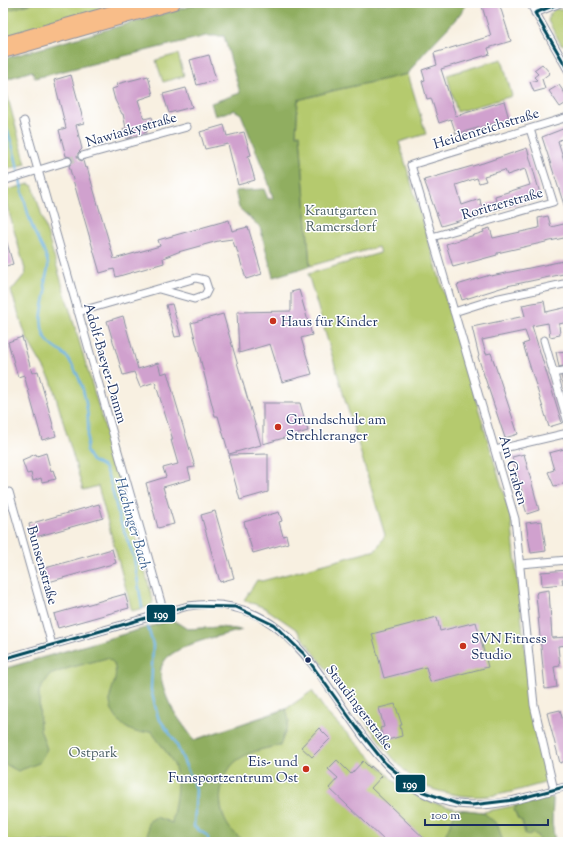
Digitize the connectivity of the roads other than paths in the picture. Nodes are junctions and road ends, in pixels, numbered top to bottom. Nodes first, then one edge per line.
1 (143, 3) edge
2 (174, 3) edge
3 (530, 3) edge
4 (560, 3) edge
5 (535, 13) junction
6 (3, 43) edge
7 (3, 52) edge
8 (568, 70) edge
9 (568, 116) edge
10 (24, 121) dead end
11 (186, 127) dead end
12 (530, 128) junction
13 (82, 156) tunnel mouth
14 (68, 160) tunnel mouth
15 (411, 165) joint
16 (38, 170) junction
17 (3, 181) edge
18 (432, 237) junction
19 (568, 283) edge
20 (159, 290) junction
21 (78, 312) junction
22 (454, 312) junction
23 (544, 340) dead end
24 (568, 370) edge
25 (553, 373) junction
26 (568, 423) edge
27 (568, 433) edge
28 (495, 450) junction
29 (9, 492) dead end
30 (568, 560) edge
31 (520, 564) junction
32 (164, 613) junction
33 (52, 645) junction
34 (3, 659) edge
35 (568, 786) edge
36 (554, 790) junction

1 - 6 highway
2 - 7 highway
3 - 5 street
4 - 5 street
5 - 8 street
9 - 12 street, Heidenreichstraße
10 - 16 street, Adolf-Baeyer-Damm
11 - 13 street, Nawiaskystraße
12 - 15 street, Heidenreichstraße
12 - 18 street, Roritzerstraße
14 - 16 street
15 - 18 street, Am Graben
16 - 17 street
16 - 21 street, Adolf-Baeyer-Damm
18 - 22 street, Am Graben
19 - 22 street
20 - 20 street
20 - 21 street
21 - 32 street, Adolf-Baeyer-Damm
22 - 28 street, Am Graben
23 - 25 street
24 - 25 street
25 - 26 street
27 - 28 street
28 - 31 street, Am Graben
29 - 33 street, Bunsenstraße
30 - 31 street
31 - 36 street, Am Graben
32 - 33 street, Staudingerstraße
32 - 36 street, Staudingerstraße
33 - 34 street, Staudingerstraße
35 - 36 street, Staudingerstraße

